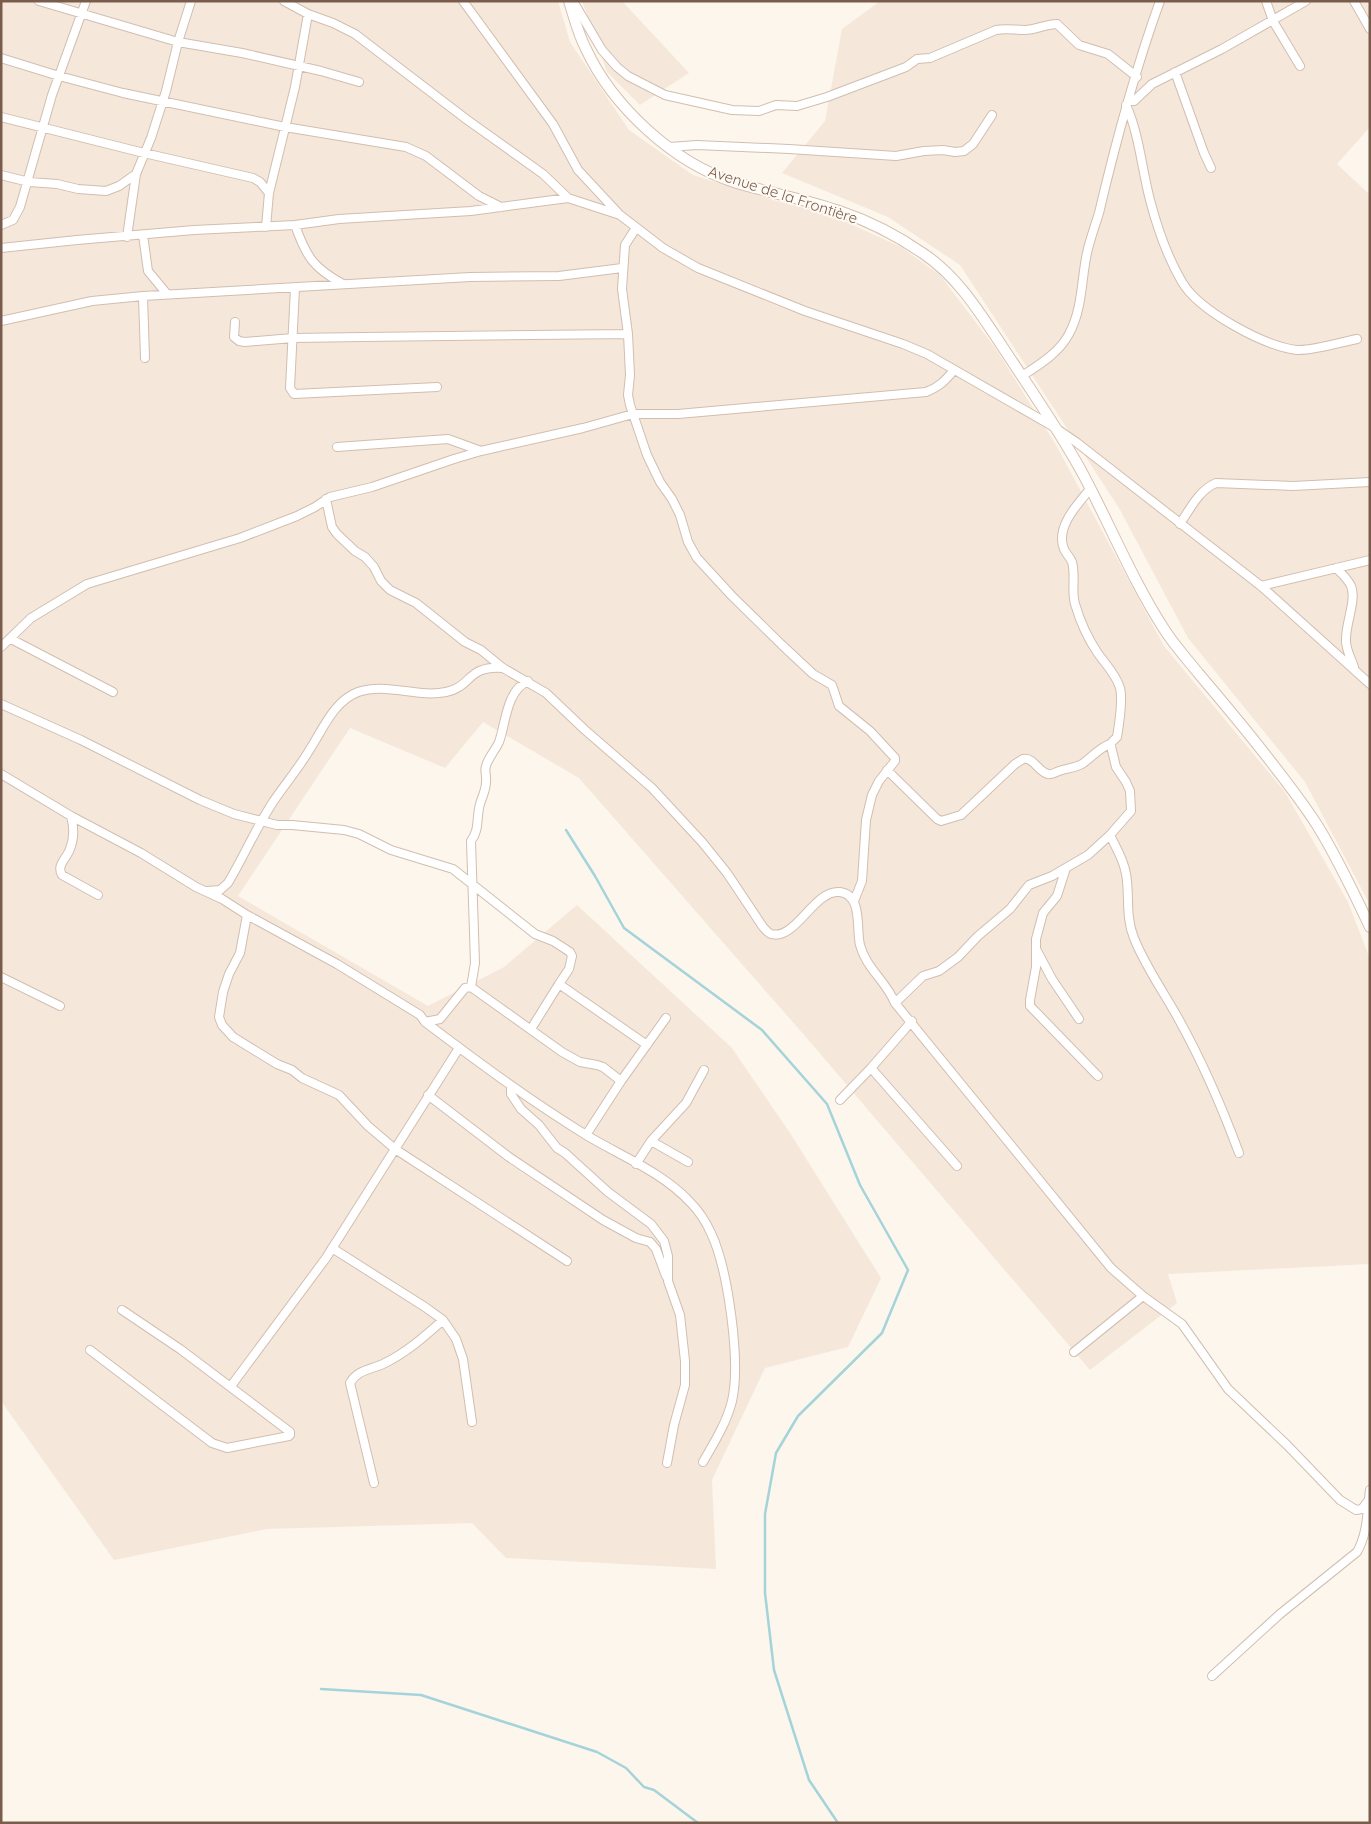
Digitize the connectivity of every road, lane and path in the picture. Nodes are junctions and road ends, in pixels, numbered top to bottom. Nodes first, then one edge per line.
1 (39, 1) edge
2 (86, 1) edge
3 (191, 1) edge
4 (284, 1) edge
5 (463, 1) edge
6 (569, 1) edge
7 (573, 1) edge
8 (1160, 1) edge
9 (1266, 1) edge
10 (1306, 1) edge
11 (1354, 1) edge
12 (81, 14) junction
13 (308, 14) junction
14 (1272, 21) junction
15 (1370, 29) edge
16 (178, 42) junction
17 (1, 58) edge
18 (299, 66) junction
19 (1300, 66) dead end
20 (1174, 72) junction
21 (58, 76) junction
22 (1137, 77) junction
23 (359, 82) dead end
24 (162, 101) junction
25 (1127, 103) junction
26 (992, 115) dead end
27 (1, 117) edge
28 (285, 127) junction
29 (43, 128) junction
30 (669, 148) junction
31 (144, 153) junction
32 (1211, 168) dead end
33 (136, 174) junction
34 (1, 175) edge
35 (28, 182) junction
36 (270, 193) junction
37 (568, 198) junction
38 (503, 208) junction
39 (620, 215) junction
40 (1, 225) edge
41 (295, 225) junction
42 (266, 227) junction
43 (636, 228) junction
44 (142, 235) junction
45 (127, 236) junction
46 (1, 248) edge
47 (622, 268) junction
48 (345, 284) junction
49 (295, 288) junction
50 (167, 294) junction
51 (143, 296) junction
52 (1, 321) edge
53 (234, 322) dead end
54 (628, 334) junction
55 (293, 338) junction
56 (1357, 339) dead end
57 (145, 358) dead end
58 (954, 370) junction
59 (1022, 376) junction
60 (437, 387) dead end
61 (633, 414) junction
62 (1054, 427) junction
63 (337, 447) dead end
64 (482, 451) junction
65 (1370, 482) edge
66 (1090, 488) junction
67 (326, 499) junction
68 (1180, 524) junction
69 (1370, 560) edge
70 (1336, 568) junction
71 (1261, 586) junction
72 (11, 639) junction
73 (1, 648) edge
74 (503, 668) junction
75 (1355, 670) junction
76 (528, 681) junction
77 (1370, 684) edge
78 (112, 692) dead end
79 (1, 704) edge
80 (1110, 744) junction
81 (887, 770) junction
82 (1, 774) edge
83 (72, 816) junction
84 (262, 822) junction
85 (1110, 835) junction
86 (1066, 868) junction
87 (474, 886) junction
88 (207, 891) junction
89 (98, 895) dead end
90 (854, 901) junction
91 (248, 915) junction
92 (1370, 927) edge
93 (1035, 947) junction
94 (1, 977) edge
95 (559, 984) junction
96 (471, 987) junction
97 (895, 1003) junction
98 (60, 1006) dead end
99 (666, 1018) dead end
100 (1079, 1020) dead end
101 (912, 1021) junction
102 (425, 1022) junction
103 (531, 1029) junction
104 (647, 1045) junction
105 (459, 1048) junction
106 (871, 1068) junction
107 (704, 1070) dead end
108 (1098, 1076) dead end
109 (621, 1082) junction
110 (511, 1086) junction
111 (428, 1095) junction
112 (840, 1100) dead end
113 (586, 1135) junction
114 (651, 1141) junction
115 (395, 1149) junction
116 (1239, 1153) dead end
117 (688, 1162) dead end
118 (636, 1164) junction
119 (957, 1166) dead end
120 (332, 1248) junction
121 (568, 1261) dead end
122 (668, 1281) junction
123 (1143, 1296) junction
124 (122, 1310) dead end
125 (443, 1320) junction
126 (90, 1350) dead end
127 (1074, 1352) dead end
128 (231, 1386) junction
129 (472, 1422) dead end
130 (703, 1462) dead end
131 (667, 1463) dead end
132 (374, 1483) dead end
133 (1370, 1490) edge
134 (1368, 1501) junction
135 (1212, 1676) dead end

1 - 12 street
2 - 12 street
3 - 16 street
4 - 13 street
5 - 39 street
6 - 30 street, Avenue de la Frontière
7 - 22 street
8 - 22 street
9 - 14 street
10 - 14 street
11 - 15 street
12 - 16 street
12 - 21 street
13 - 18 street
13 - 37 street
14 - 19 street
14 - 20 street
16 - 18 street
16 - 24 street
17 - 21 street
18 - 23 street
18 - 28 street
20 - 25 street
20 - 32 street
21 - 24 street
21 - 29 street
22 - 25 street
24 - 28 street
24 - 31 street
25 - 56 street
25 - 59 street
26 - 30 street
27 - 29 street
28 - 36 street
28 - 38 street
29 - 31 street
29 - 35 street
30 - 59 street, Avenue de la Frontière
31 - 33 street
31 - 36 street
33 - 35 street
33 - 45 street
34 - 35 street
35 - 40 street
36 - 42 street
37 - 38 street
37 - 39 street
38 - 41 street
39 - 43 street
41 - 42 street
41 - 48 street
42 - 44 street
43 - 47 street
43 - 58 street
44 - 45 street
44 - 50 street
45 - 46 street
47 - 48 street
47 - 54 street
48 - 49 street
49 - 50 street
49 - 55 street
50 - 51 street
51 - 52 street
51 - 57 street
53 - 55 street
54 - 55 street
54 - 61 street
55 - 60 street
58 - 61 street
58 - 62 street
59 - 62 street, Avenue de la Frontière
61 - 64 street
61 - 81 street
62 - 66 street, Avenue de la Frontière
62 - 68 street
63 - 64 street
64 - 67 street
65 - 68 street
66 - 80 street
66 - 92 street, Avenue de la Frontière
67 - 72 street
67 - 74 street
68 - 71 street
69 - 70 street
70 - 71 street
70 - 75 street
71 - 75 street
72 - 73 street
72 - 78 street
74 - 76 street
74 - 84 street
75 - 77 street
76 - 87 street
76 - 90 street
79 - 84 street
80 - 81 street
80 - 85 street
81 - 90 street
82 - 83 street
83 - 88 street
83 - 89 street
84 - 87 street
84 - 88 street
85 - 86 street
85 - 116 street
86 - 93 street
86 - 97 street
87 - 95 street
87 - 96 street
88 - 91 street
90 - 97 street
91 - 102 street
91 - 115 street
93 - 100 street
93 - 108 street
94 - 98 street
95 - 103 street
95 - 104 street
96 - 102 street
96 - 103 street
97 - 101 street
99 - 104 street
101 - 106 street
101 - 123 street
102 - 105 street
103 - 109 street
104 - 109 street
105 - 110 street
105 - 111 street
106 - 112 street
106 - 119 street
107 - 114 street
109 - 113 street
110 - 113 street
110 - 122 street
111 - 115 street
111 - 122 street
113 - 118 street
114 - 117 street
114 - 118 street
115 - 120 street
115 - 121 street
118 - 130 street
120 - 125 street
120 - 128 street
122 - 131 street
123 - 127 street
123 - 134 street
124 - 128 street
125 - 129 street
125 - 132 street
126 - 128 street
133 - 134 street
134 - 135 street

